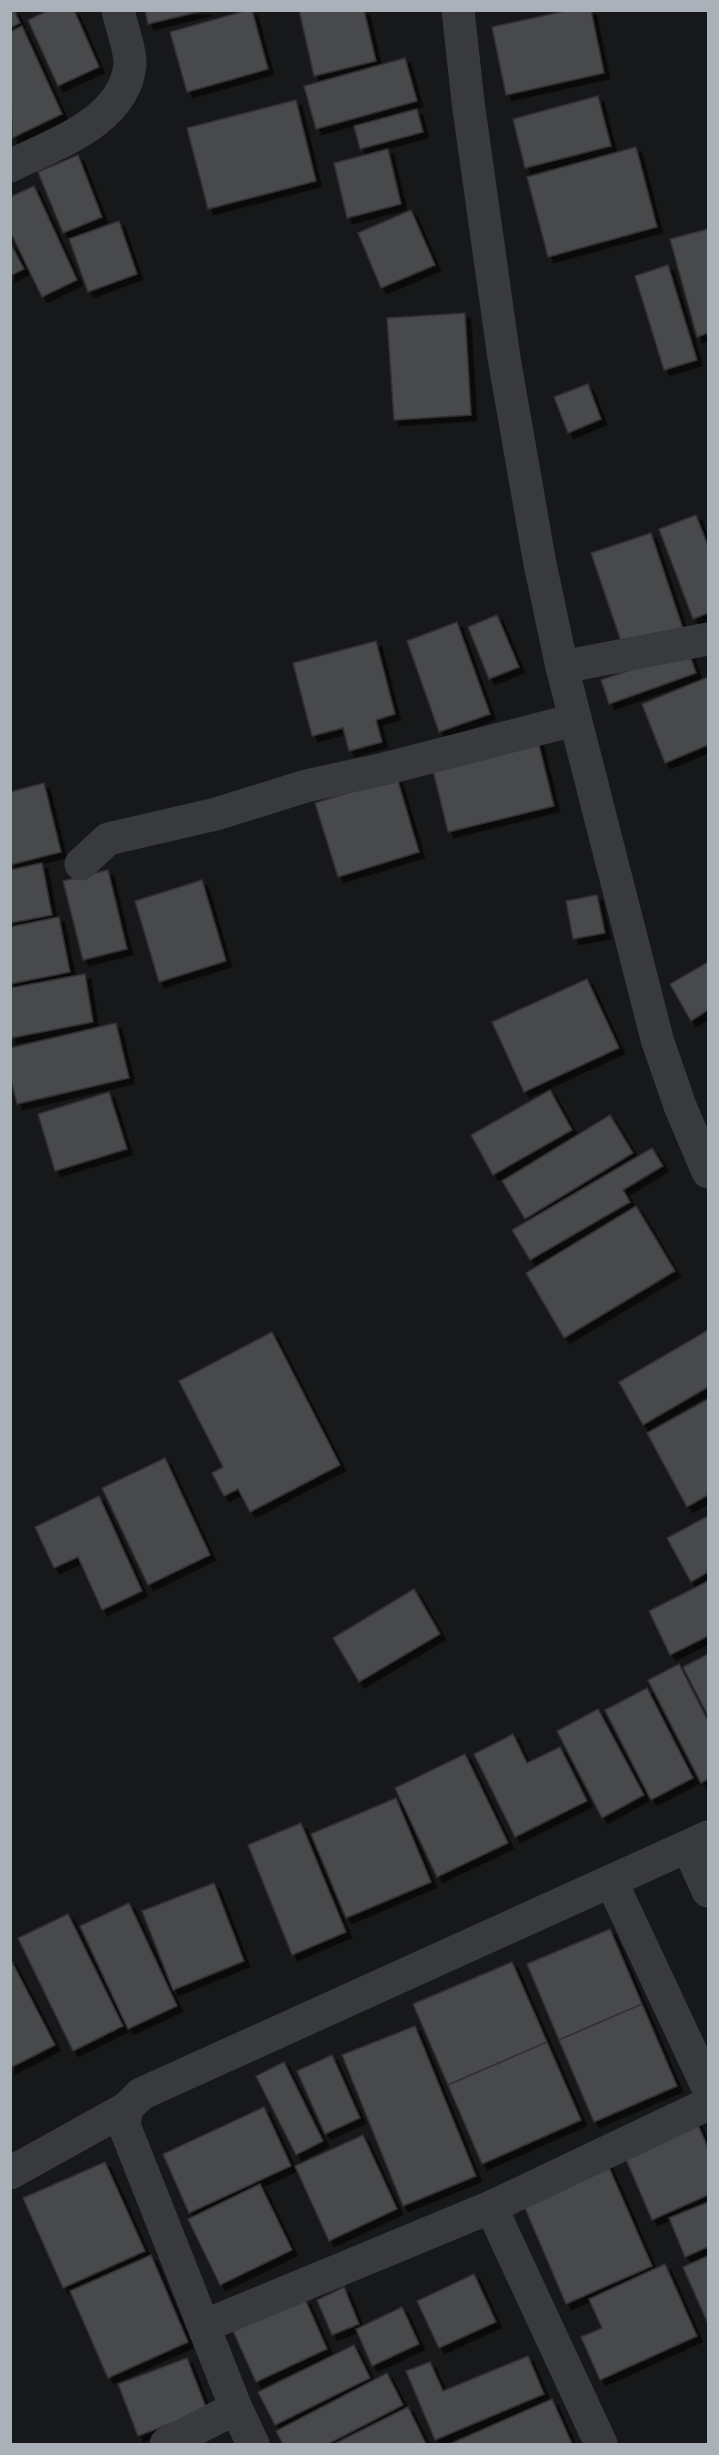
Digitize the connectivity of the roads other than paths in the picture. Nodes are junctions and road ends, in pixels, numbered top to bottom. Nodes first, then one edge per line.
1 (118, 10) edge
2 (458, 10) edge
3 (10, 166) edge
4 (708, 639) edge
5 (562, 667) junction
6 (574, 720) junction
7 (81, 864) dead end
8 (708, 1172) edge
9 (698, 1842) edge
10 (612, 1883) junction
11 (708, 1891) edge
12 (708, 2088) edge
13 (708, 2104) edge
14 (127, 2108) junction
15 (10, 2173) edge
16 (491, 2207) junction
17 (204, 2326) junction
18 (236, 2408) junction
19 (166, 2445) edge
20 (253, 2445) edge
21 (601, 2445) edge

1 - 3 street
2 - 5 street
4 - 5 street
5 - 6 street
6 - 7 street
6 - 8 street
9 - 10 street
9 - 11 street
10 - 12 street
10 - 14 street
13 - 16 street
14 - 15 street
14 - 17 street
16 - 17 street
16 - 21 street
17 - 18 street
18 - 19 street
18 - 20 street

